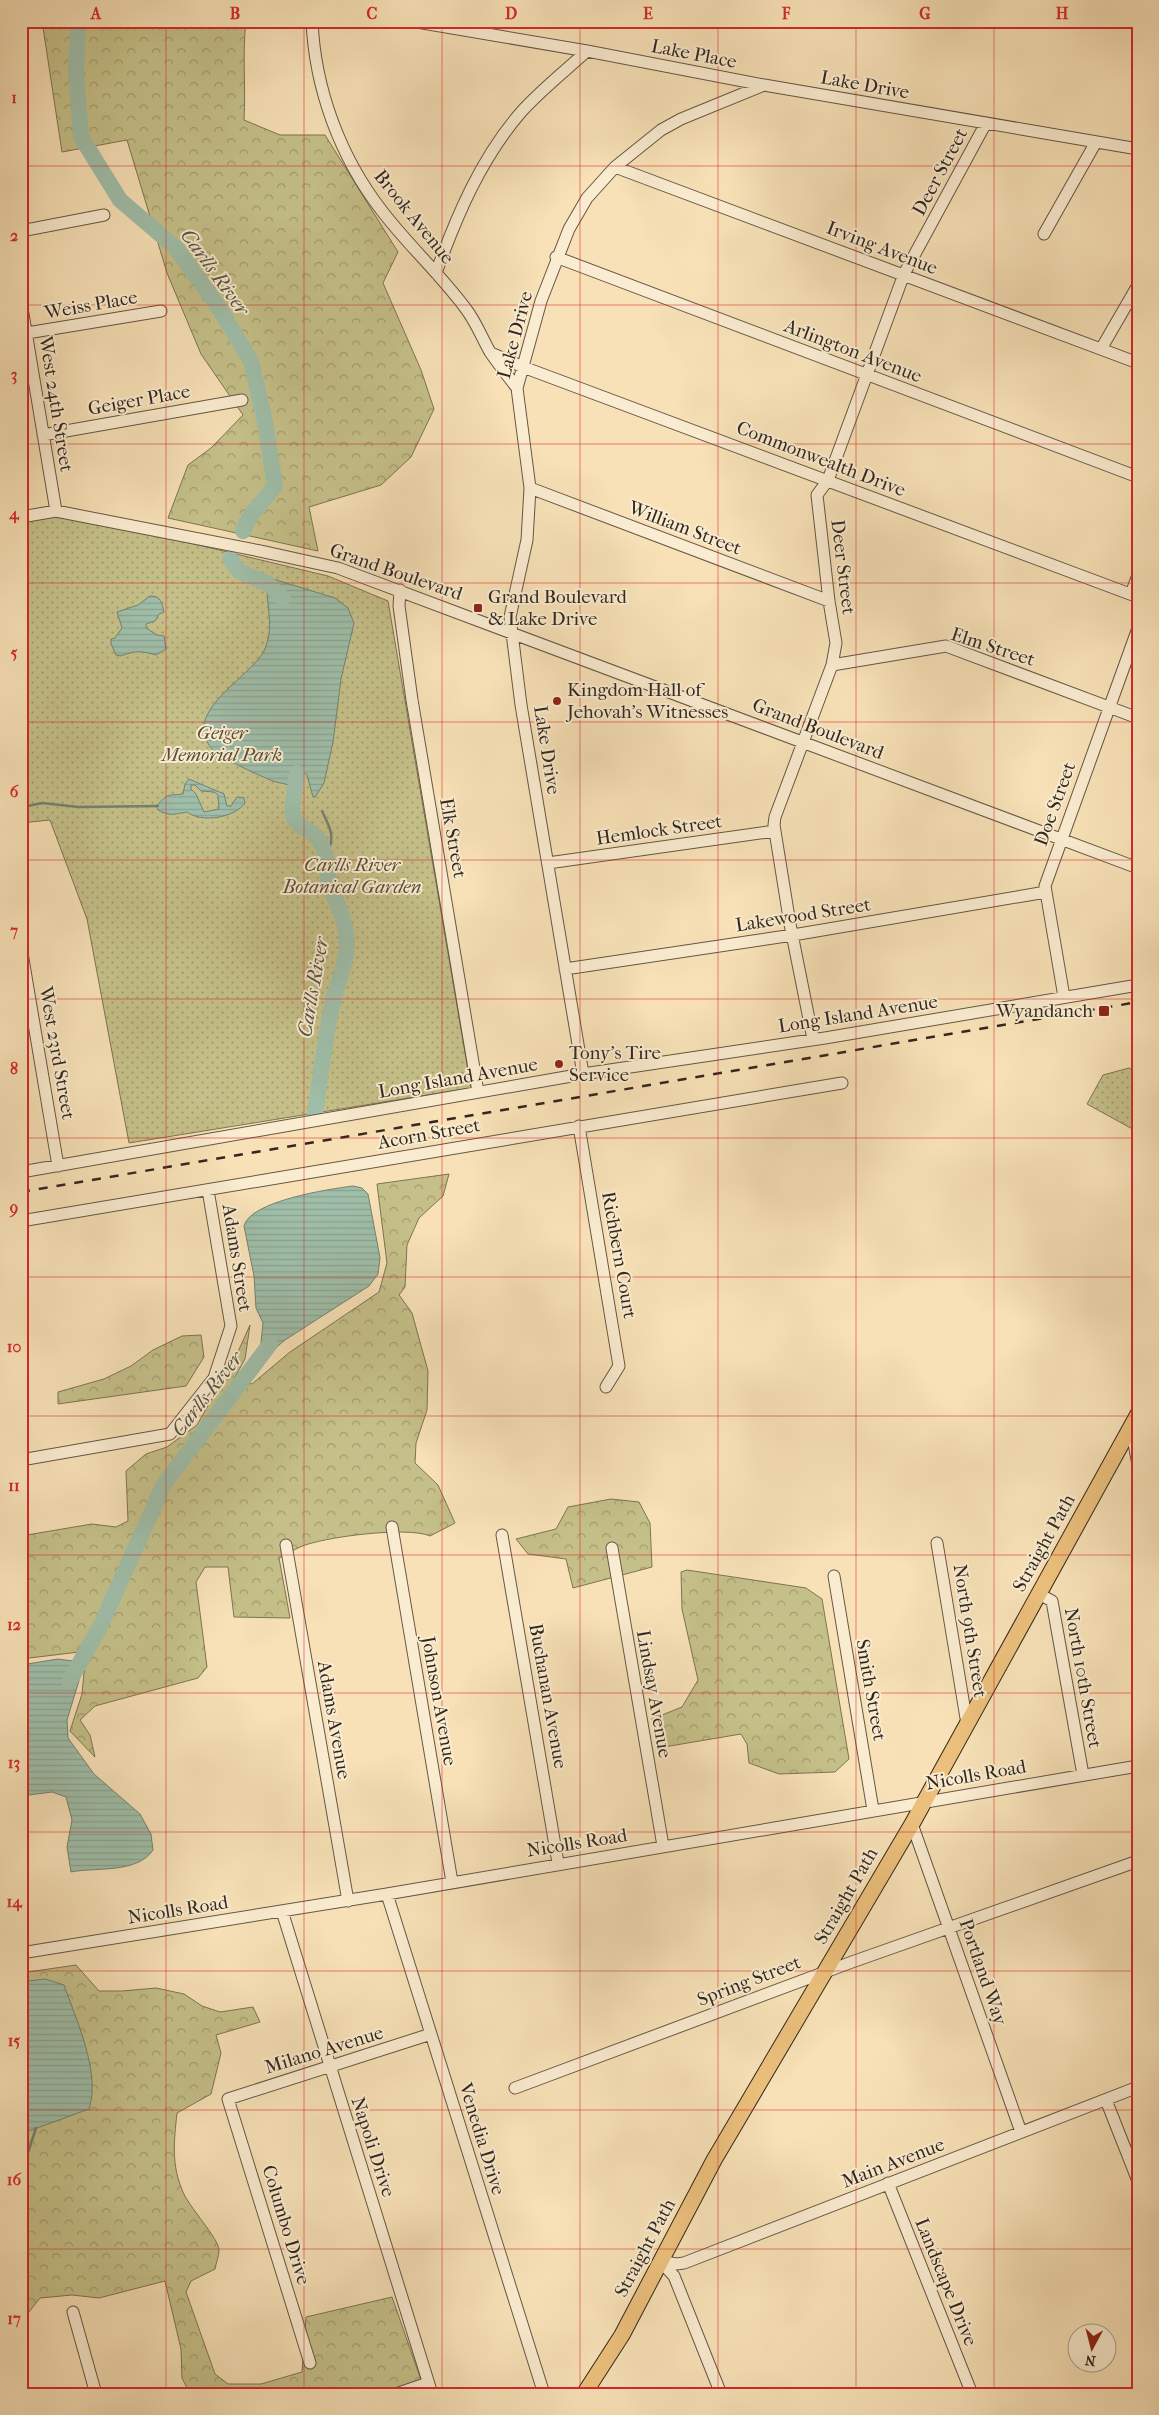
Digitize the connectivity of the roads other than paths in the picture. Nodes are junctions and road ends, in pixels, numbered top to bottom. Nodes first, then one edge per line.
1 (312, 21) edge
2 (411, 21) edge
3 (587, 52) junction
4 (764, 85) junction
5 (986, 123) junction
6 (1096, 142) junction
7 (1138, 149) edge
8 (615, 167) junction
9 (104, 215) dead end
10 (21, 231) edge
11 (1044, 234) dead end
12 (556, 257) junction
13 (436, 273) junction
14 (904, 274) junction
15 (1138, 285) edge
16 (21, 302) edge
17 (161, 311) dead end
18 (27, 333) junction
19 (1102, 349) junction
20 (492, 353) junction
21 (1138, 363) edge
22 (523, 367) junction
23 (866, 374) junction
24 (517, 388) junction
25 (242, 400) dead end
26 (43, 435) junction
27 (1138, 477) edge
28 (828, 480) junction
29 (530, 488) junction
30 (56, 511) junction
31 (21, 517) edge
32 (1138, 575) edge
33 (400, 590) junction
34 (1134, 595) edge
35 (829, 601) junction
36 (1138, 628) edge
37 (513, 632) junction
38 (832, 665) junction
39 (1109, 706) junction
40 (1138, 718) edge
41 (804, 742) junction
42 (775, 831) junction
43 (1061, 839) junction
44 (548, 863) junction
45 (1138, 868) edge
46 (1046, 892) junction
47 (793, 935) junction
48 (21, 947) edge
49 (565, 969) junction
50 (1138, 984) edge
51 (1064, 997) junction
52 (814, 1039) junction
53 (583, 1074) junction
54 (842, 1083) dead end
55 (478, 1092) junction
56 (579, 1126) junction
57 (58, 1166) junction
58 (21, 1172) edge
59 (208, 1190) junction
60 (21, 1221) edge
61 (606, 1387) dead end
62 (1134, 1420) edge
63 (21, 1460) edge
64 (1138, 1465) edge
65 (392, 1527) dead end
66 (502, 1535) dead end
67 (937, 1543) dead end
68 (286, 1545) dead end
69 (612, 1548) dead end
70 (834, 1576) dead end
71 (1039, 1594) junction
72 (967, 1724) junction
73 (1138, 1766) edge
74 (1083, 1775) junction
75 (923, 1802) junction
76 (873, 1810) junction
77 (912, 1824) junction
78 (663, 1846) junction
79 (1138, 1861) edge
80 (558, 1863) junction
81 (452, 1882) junction
82 (387, 1894) junction
83 (348, 1901) junction
84 (282, 1911) junction
85 (949, 1926) junction
86 (21, 1953) edge
87 (825, 1971) junction
88 (431, 2034) junction
89 (329, 2066) junction
90 (1138, 2087) edge
91 (515, 2088) dead end
92 (228, 2099) joint
93 (1106, 2100) junction
94 (1021, 2132) junction
95 (1138, 2181) edge
96 (888, 2183) junction
97 (660, 2261) junction
98 (73, 2312) dead end
99 (310, 2363) dead end
100 (430, 2388) edge
101 (96, 2394) edge
102 (396, 2394) edge
103 (544, 2394) edge
104 (584, 2394) edge
105 (721, 2394) edge
106 (972, 2394) edge

1 - 13 street, Brook Avenue
2 - 3 street, Lake Place
3 - 4 street, Lake Place
3 - 13 street
4 - 5 street, Lake Drive
4 - 8 street, Lake Drive
5 - 6 street, Lake Drive
5 - 14 street, Deer Street
6 - 7 street, Lake Drive
6 - 11 street
8 - 12 street, Lake Drive
8 - 14 street, Irving Avenue
9 - 10 street
12 - 22 street, Lake Drive
12 - 23 street, Arlington Avenue
13 - 20 street, Brook Avenue
14 - 19 street, Irving Avenue
14 - 23 street, Deer Street
15 - 19 street
16 - 18 street, West 24th Street
17 - 18 street, Weiss Place
18 - 26 street, West 24th Street
19 - 21 street, Irving Avenue
20 - 22 street, Commonwealth Drive
20 - 24 street, Brook Avenue
22 - 24 street, Lake Drive
22 - 28 street, Commonwealth Drive
23 - 27 street, Arlington Avenue
23 - 28 street, Deer Street
24 - 29 street, Lake Drive
25 - 26 street, Geiger Place
26 - 30 street, West 24th Street
28 - 34 street, Commonwealth Drive
28 - 35 street, Deer Street
29 - 35 street, William Street
29 - 37 street, Lake Drive
30 - 31 street, Grand Boulevard
30 - 33 street, Grand Boulevard
32 - 34 street
33 - 37 street, Grand Boulevard
33 - 55 street, Elk Street
35 - 38 street, Deer Street
36 - 39 street, Doe Street
37 - 41 street, Grand Boulevard
37 - 44 street, Lake Drive
38 - 39 street, Elm Street
38 - 41 street, Deer Street
39 - 40 street, Elm Street
39 - 43 street, Doe Street
41 - 42 street, Deer Street
41 - 43 street, Grand Boulevard
42 - 44 street, Hemlock Street
42 - 47 street, Deer Street
43 - 45 street, Grand Boulevard
43 - 46 street, Doe Street
44 - 49 street, Lake Drive
46 - 47 street, Lakewood Street
46 - 51 street, Doe Street
47 - 49 street, Lakewood Street
47 - 52 street, Deer Street
48 - 57 street, West 23rd Street
49 - 53 street, Lake Drive
50 - 51 street, Long Island Avenue
51 - 52 street, Long Island Avenue
52 - 53 street, Long Island Avenue
53 - 55 street, Long Island Avenue
54 - 56 street, Acorn Street
55 - 57 street, Long Island Avenue
56 - 59 street, Acorn Street
56 - 61 street, Richbern Court
57 - 58 street, Long Island Avenue
59 - 60 street, Acorn Street
59 - 63 street, Adams Street
62 - 64 street
62 - 71 main road, Straight Path
65 - 81 street, Johnson Avenue
66 - 80 street, Buchanan Avenue
67 - 72 street, North 9th Street
68 - 83 street, Adams Avenue
69 - 78 street, Lindsay Avenue
70 - 76 street, Smith Street
71 - 72 main road, Straight Path
71 - 74 street, North 10th Street
72 - 75 main road, Straight Path
73 - 74 street, Nicolls Road
74 - 75 street, Nicolls Road
75 - 76 street, Nicolls Road
75 - 77 main road, Straight Path
76 - 78 street, Nicolls Road
77 - 85 street, Portland Way
77 - 87 main road, Straight Path
78 - 80 street, Nicolls Road
79 - 85 street, Spring Street
80 - 81 street, Nicolls Road
81 - 82 street, Nicolls Road
82 - 83 street, Nicolls Road
82 - 88 street, Venedia Drive
83 - 84 street, Nicolls Road
84 - 86 street, Nicolls Road
84 - 89 street, Napoli Drive
85 - 87 street, Spring Street
85 - 94 street, Portland Way
87 - 91 street, Spring Street
87 - 97 main road, Straight Path
88 - 89 street, Milano Avenue
88 - 103 street, Venedia Drive
89 - 92 street, Milano Avenue
89 - 100 street, Napoli Drive
90 - 93 street, Main Avenue
92 - 99 street, Columbo Drive
93 - 94 street, Main Avenue
93 - 95 street
94 - 96 street, Main Avenue
96 - 97 street, Main Avenue
96 - 106 street, Landscape Drive
97 - 104 main road, Straight Path
97 - 105 street
98 - 101 street
100 - 102 street

